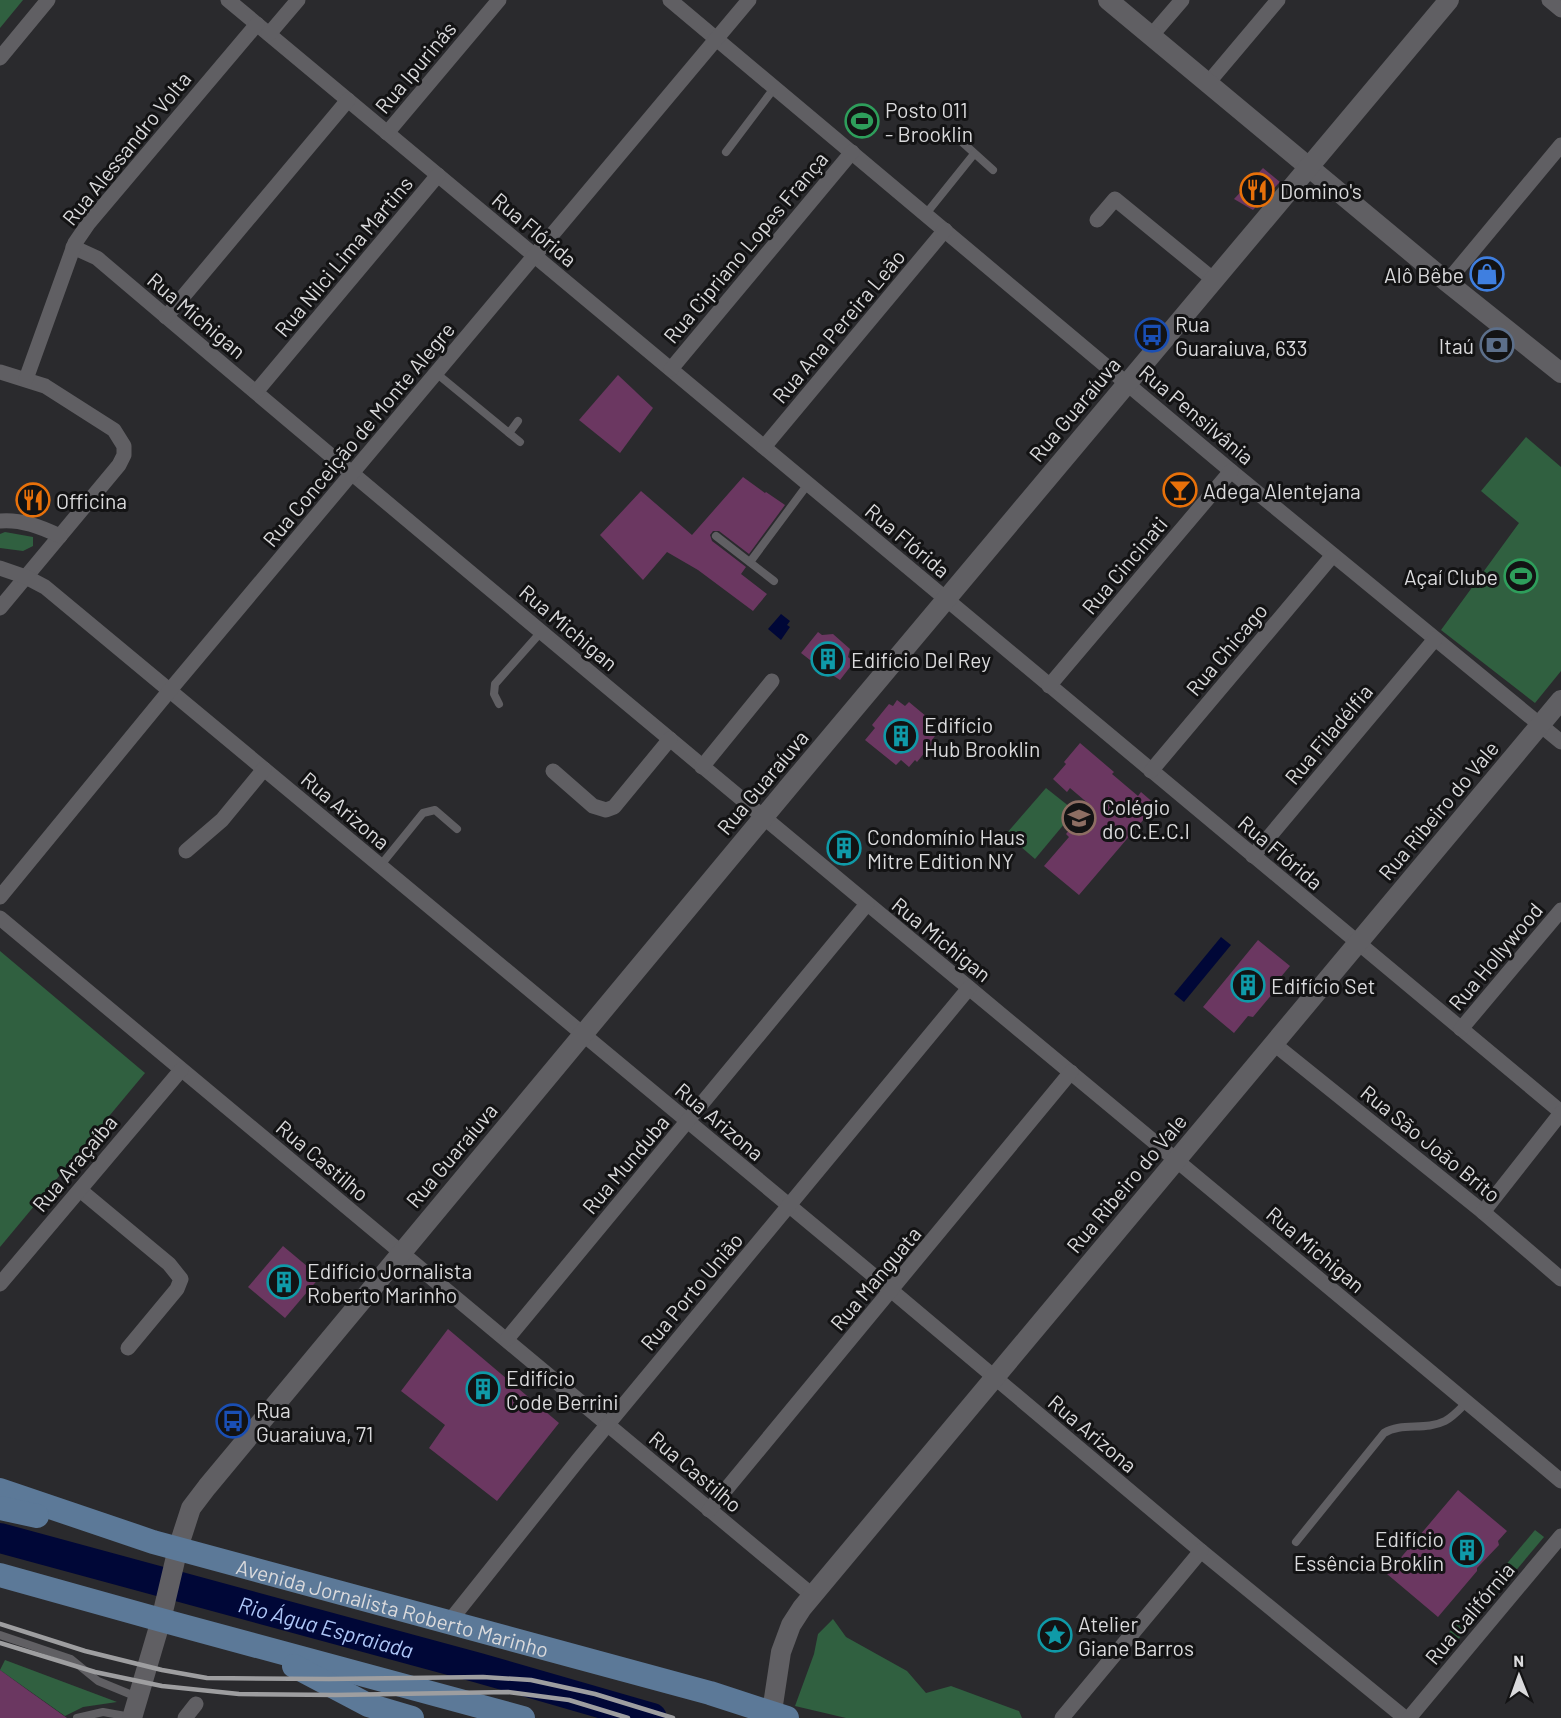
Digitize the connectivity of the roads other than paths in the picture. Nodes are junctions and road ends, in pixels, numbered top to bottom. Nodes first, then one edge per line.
1 (48, 0) edge
2 (228, 0) edge
3 (298, 0) edge
4 (499, 0) edge
5 (670, 0) edge
6 (749, 0) edge
7 (1108, 0) edge
8 (1182, 0) edge
9 (1278, 0) edge
10 (1449, 0) edge
11 (1549, 0) edge
12 (1561, 10) edge
13 (257, 24) junction
14 (269, 34) junction
15 (1151, 36) junction
16 (717, 38) junction
17 (0, 58) edge
18 (1208, 83) junction
19 (775, 87) junction
20 (348, 100) junction
21 (387, 133) junction
22 (951, 133) dead end
23 (1561, 145) edge
24 (726, 152) dead end
25 (852, 152) junction
26 (974, 154) junction
27 (1308, 167) junction
28 (993, 170) dead end
29 (438, 175) junction
30 (925, 215) junction
31 (1097, 220) dead end
32 (945, 231) junction
33 (73, 247) junction
34 (535, 256) junction
35 (1214, 280) junction
36 (1447, 282) junction
37 (166, 317) junction
38 (671, 369) junction
39 (0, 372) edge
40 (1561, 373) edge
41 (436, 374) junction
42 (26, 379) junction
43 (1127, 383) junction
44 (256, 392) junction
45 (518, 421) dead end
46 (509, 433) junction
47 (520, 442) dead end
48 (764, 447) junction
49 (1231, 471) junction
50 (354, 473) junction
51 (808, 484) junction
52 (0, 521) edge
53 (60, 536) junction
54 (716, 536) dead end
55 (1333, 555) junction
56 (750, 562) junction
57 (0, 568) edge
58 (26, 577) junction
59 (774, 581) dead end
60 (946, 600) junction
61 (0, 608) edge
62 (541, 632) junction
63 (1436, 639) junction
64 (771, 681) dead end
65 (1049, 686) junction
66 (170, 690) junction
67 (1561, 700) edge
68 (499, 704) dead end
69 (1540, 725) junction
70 (670, 739) junction
71 (1561, 742) edge
72 (702, 766) junction
73 (264, 769) junction
74 (553, 771) dead end
75 (1151, 771) junction
76 (763, 818) junction
77 (457, 829) dead end
78 (186, 851) dead end
79 (1253, 856) junction
80 (380, 866) junction
81 (0, 897) edge
82 (867, 904) junction
83 (1561, 910) edge
84 (0, 918) edge
85 (1358, 944) junction
86 (969, 988) junction
87 (1461, 1029) junction
88 (584, 1035) junction
89 (1272, 1043) junction
90 (181, 1070) junction
91 (1071, 1072) junction
92 (1561, 1113) edge
93 (687, 1121) junction
94 (1178, 1160) junction
95 (80, 1190) junction
96 (789, 1206) junction
97 (1483, 1212) junction
98 (401, 1252) junction
99 (1561, 1279) edge
100 (0, 1284) edge
101 (892, 1291) junction
102 (507, 1339) junction
103 (128, 1348) dead end
104 (994, 1377) junction
105 (1467, 1402) junction
106 (607, 1425) junction
107 (1561, 1481) edge
108 (0, 1490) edge
109 (0, 1508) edge
110 (709, 1510) junction
111 (122, 1533) junction
112 (1561, 1536) edge
113 (1296, 1542) dead end
114 (1201, 1551) junction
115 (176, 1558) junction
116 (6, 1580) edge
117 (812, 1595) junction
118 (163, 1611) junction
119 (448, 1622) junction
120 (0, 1635) edge
121 (258, 1646) junction
122 (138, 1698) junction
123 (196, 1704) dead end
124 (94, 1715) edge
125 (776, 1716) edge
126 (77, 1718) edge
127 (132, 1718) edge
128 (185, 1718) edge
129 (412, 1718) edge
130 (524, 1718) edge
131 (1062, 1718) edge
132 (1407, 1718) edge

1 - 17 street
2 - 13 street, Rua Flórida
3 - 14 street
4 - 21 street, Rua Ipurinás
5 - 16 street, Rua Pensilvânia
6 - 16 street, Rua Conceição de Monte Alegre
7 - 15 street
8 - 15 street
9 - 18 street
10 - 27 street, Rua Guaraíuva
11 - 12 street
13 - 14 street, Rua Flórida
13 - 33 street, Rua Alessandro Volta
14 - 20 street, Rua Flórida
15 - 18 street
16 - 19 street, Rua Pensilvânia
16 - 34 street, Rua Conceição de Monte Alegre
18 - 27 street
19 - 24 lane
19 - 25 street, Rua Pensilvânia
20 - 21 street, Rua Flórida
20 - 37 street
21 - 29 street, Rua Flórida
22 - 26 lane
23 - 36 street
25 - 30 street, Rua Pensilvânia
25 - 38 street, Rua Cipriano Lopes França
26 - 28 lane
26 - 30 lane
27 - 35 street, Rua Guaraíuva
27 - 36 street
29 - 34 street, Rua Flórida
29 - 44 street, Rua Nilci Lima Martins
30 - 32 street, Rua Pensilvânia
31 - 35 street
32 - 43 street, Rua Pensilvânia
32 - 48 street, Rua Ana Pereira Leão
33 - 37 street, Rua Michigan
33 - 42 street, Rua Alessandro Volta
34 - 38 street, Rua Flórida
34 - 41 street, Rua Conceição de Monte Alegre
35 - 43 street, Rua Guaraíuva
36 - 40 street
37 - 44 street, Rua Michigan
38 - 48 street, Rua Flórida
39 - 42 street
41 - 46 lane
41 - 50 street, Rua Conceição de Monte Alegre
42 - 53 street
43 - 49 street, Rua Pensilvânia
43 - 60 street, Rua Guaraíuva
44 - 50 street, Rua Michigan
45 - 46 lane
46 - 47 lane
48 - 51 street, Rua Flórida
49 - 55 street, Rua Pensilvânia
49 - 65 street, Rua Cincinati
50 - 62 street, Rua Michigan
50 - 66 street, Rua Conceição de Monte Alegre
51 - 56 lane
51 - 60 street, Rua Flórida
52 - 53 street
53 - 58 street
54 - 56 lane
55 - 63 street, Rua Pensilvânia
55 - 75 street, Rua Chicago
56 - 59 lane
57 - 58 street, Rua Arizona
58 - 61 street
58 - 66 street, Rua Arizona
60 - 65 street, Rua Flórida
60 - 76 street, Rua Guaraíuva
62 - 68 lane
62 - 70 street, Rua Michigan
63 - 69 street, Rua Pensilvânia
63 - 79 street, Rua Filadélfia
64 - 72 street
65 - 75 street, Rua Flórida
66 - 73 street, Rua Arizona
66 - 81 street, Rua Conceição de Monte Alegre
67 - 69 street, Rua Ribeiro do Vale
69 - 71 street, Rua Pensilvânia
69 - 85 street, Rua Ribeiro do Vale
70 - 72 street, Rua Michigan
70 - 74 street
72 - 76 street, Rua Michigan
73 - 78 street
73 - 80 street, Rua Arizona
75 - 79 street, Rua Flórida
76 - 82 street, Rua Michigan
76 - 88 street, Rua Guaraíuva
77 - 80 lane
79 - 85 street, Rua Flórida
80 - 88 street, Rua Arizona
82 - 86 street, Rua Michigan
82 - 93 street, Rua Munduba
83 - 87 street, Rua Hollywood
84 - 90 street, Rua Castilho
85 - 87 street, Rua Flórida
85 - 89 street, Rua Ribeiro do Vale
86 - 91 street, Rua Michigan
86 - 96 street, Rua Porto União
87 - 92 street, Rua Flórida
88 - 93 street, Rua Arizona
88 - 98 street, Rua Guaraíuva
89 - 94 street, Rua Ribeiro do Vale
89 - 97 street, Rua São João Brito
90 - 95 street, Rua Araçaíba
90 - 98 street, Rua Castilho
91 - 94 street, Rua Michigan
91 - 101 street, Rua Manguata
92 - 97 street
93 - 96 street, Rua Arizona
93 - 102 street, Rua Munduba
94 - 104 street, Rua Ribeiro do Vale
94 - 105 street, Rua Michigan
95 - 100 street, Rua Araçaíba
95 - 103 street
96 - 101 street, Rua Arizona
96 - 106 street, Rua Porto União
97 - 99 street, Rua São João Brito
98 - 102 street, Rua Castilho
98 - 115 street, Rua Guaraíuva
101 - 104 street, Rua Arizona
101 - 110 street, Rua Manguata
102 - 106 street, Rua Castilho
104 - 114 street, Rua Arizona
104 - 117 street, Rua Ribeiro do Vale
105 - 107 street, Rua Michigan
105 - 113 lane
106 - 110 street, Rua Castilho
106 - 119 street, Rua Porto União
108 - 111 main road, Avenida Jornalista Roberto Marinho
109 - 111 main road
110 - 117 street, Rua Castilho
111 - 115 main road, Avenida Jornalista Roberto Marinho
112 - 132 street, Rua Califórnia
114 - 131 street
114 - 132 street, Rua Arizona
115 - 118 street, Rua Guaraíuva
115 - 119 main road, Avenida Jornalista Roberto Marinho
116 - 118 main road
117 - 125 street, Rua Ribeiro do Vale
118 - 121 main road
118 - 122 street, Rua Guaraíuva
119 - 125 main road, Avenida Jornalista Roberto Marinho
120 - 122 lane
121 - 129 main road
121 - 130 main road
122 - 127 street, Rua Guaraíuva
123 - 128 street
124 - 126 lane
124 - 127 lane

